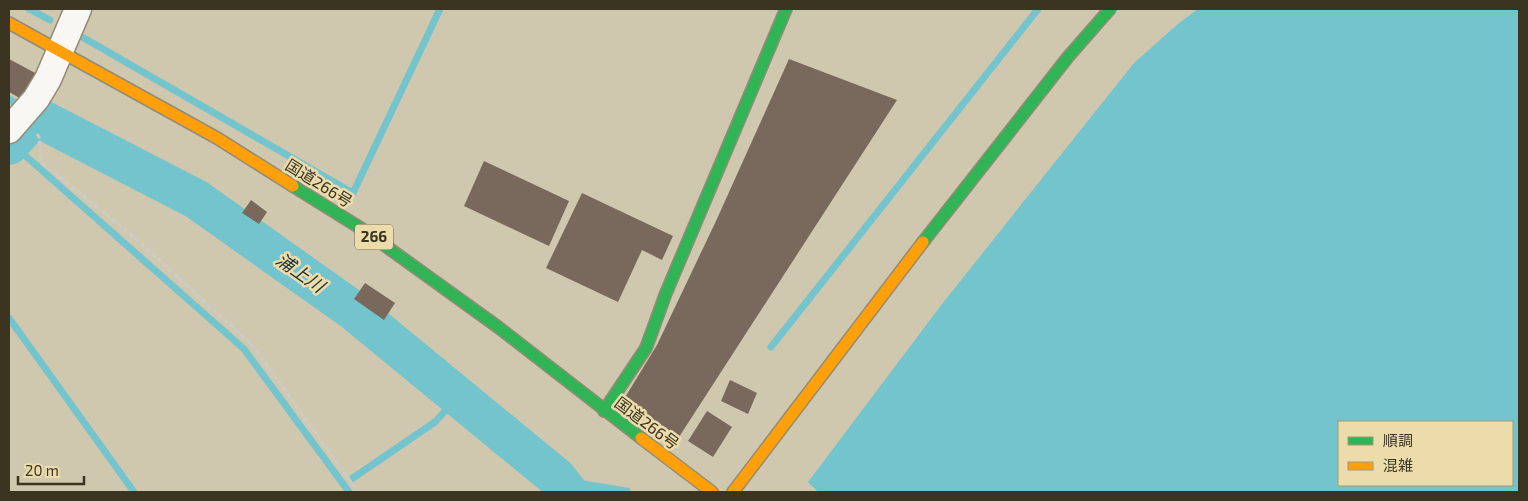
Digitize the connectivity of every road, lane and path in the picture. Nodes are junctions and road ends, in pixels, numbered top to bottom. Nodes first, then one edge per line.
1 (78, 9) edge
2 (786, 9) edge
3 (1110, 9) edge
4 (9, 23) edge
5 (60, 51) junction
6 (13, 125) edge
7 (39, 137) dead end
8 (604, 411) junction
9 (358, 492) edge
10 (712, 492) edge
11 (732, 492) edge

1 - 5 street
2 - 8 main road
3 - 11 main road
4 - 5 main road, 国道266号 / 266
5 - 6 street
5 - 8 main road, 国道266号 / 266
7 - 9 path
8 - 10 main road, 国道266号 / 266

